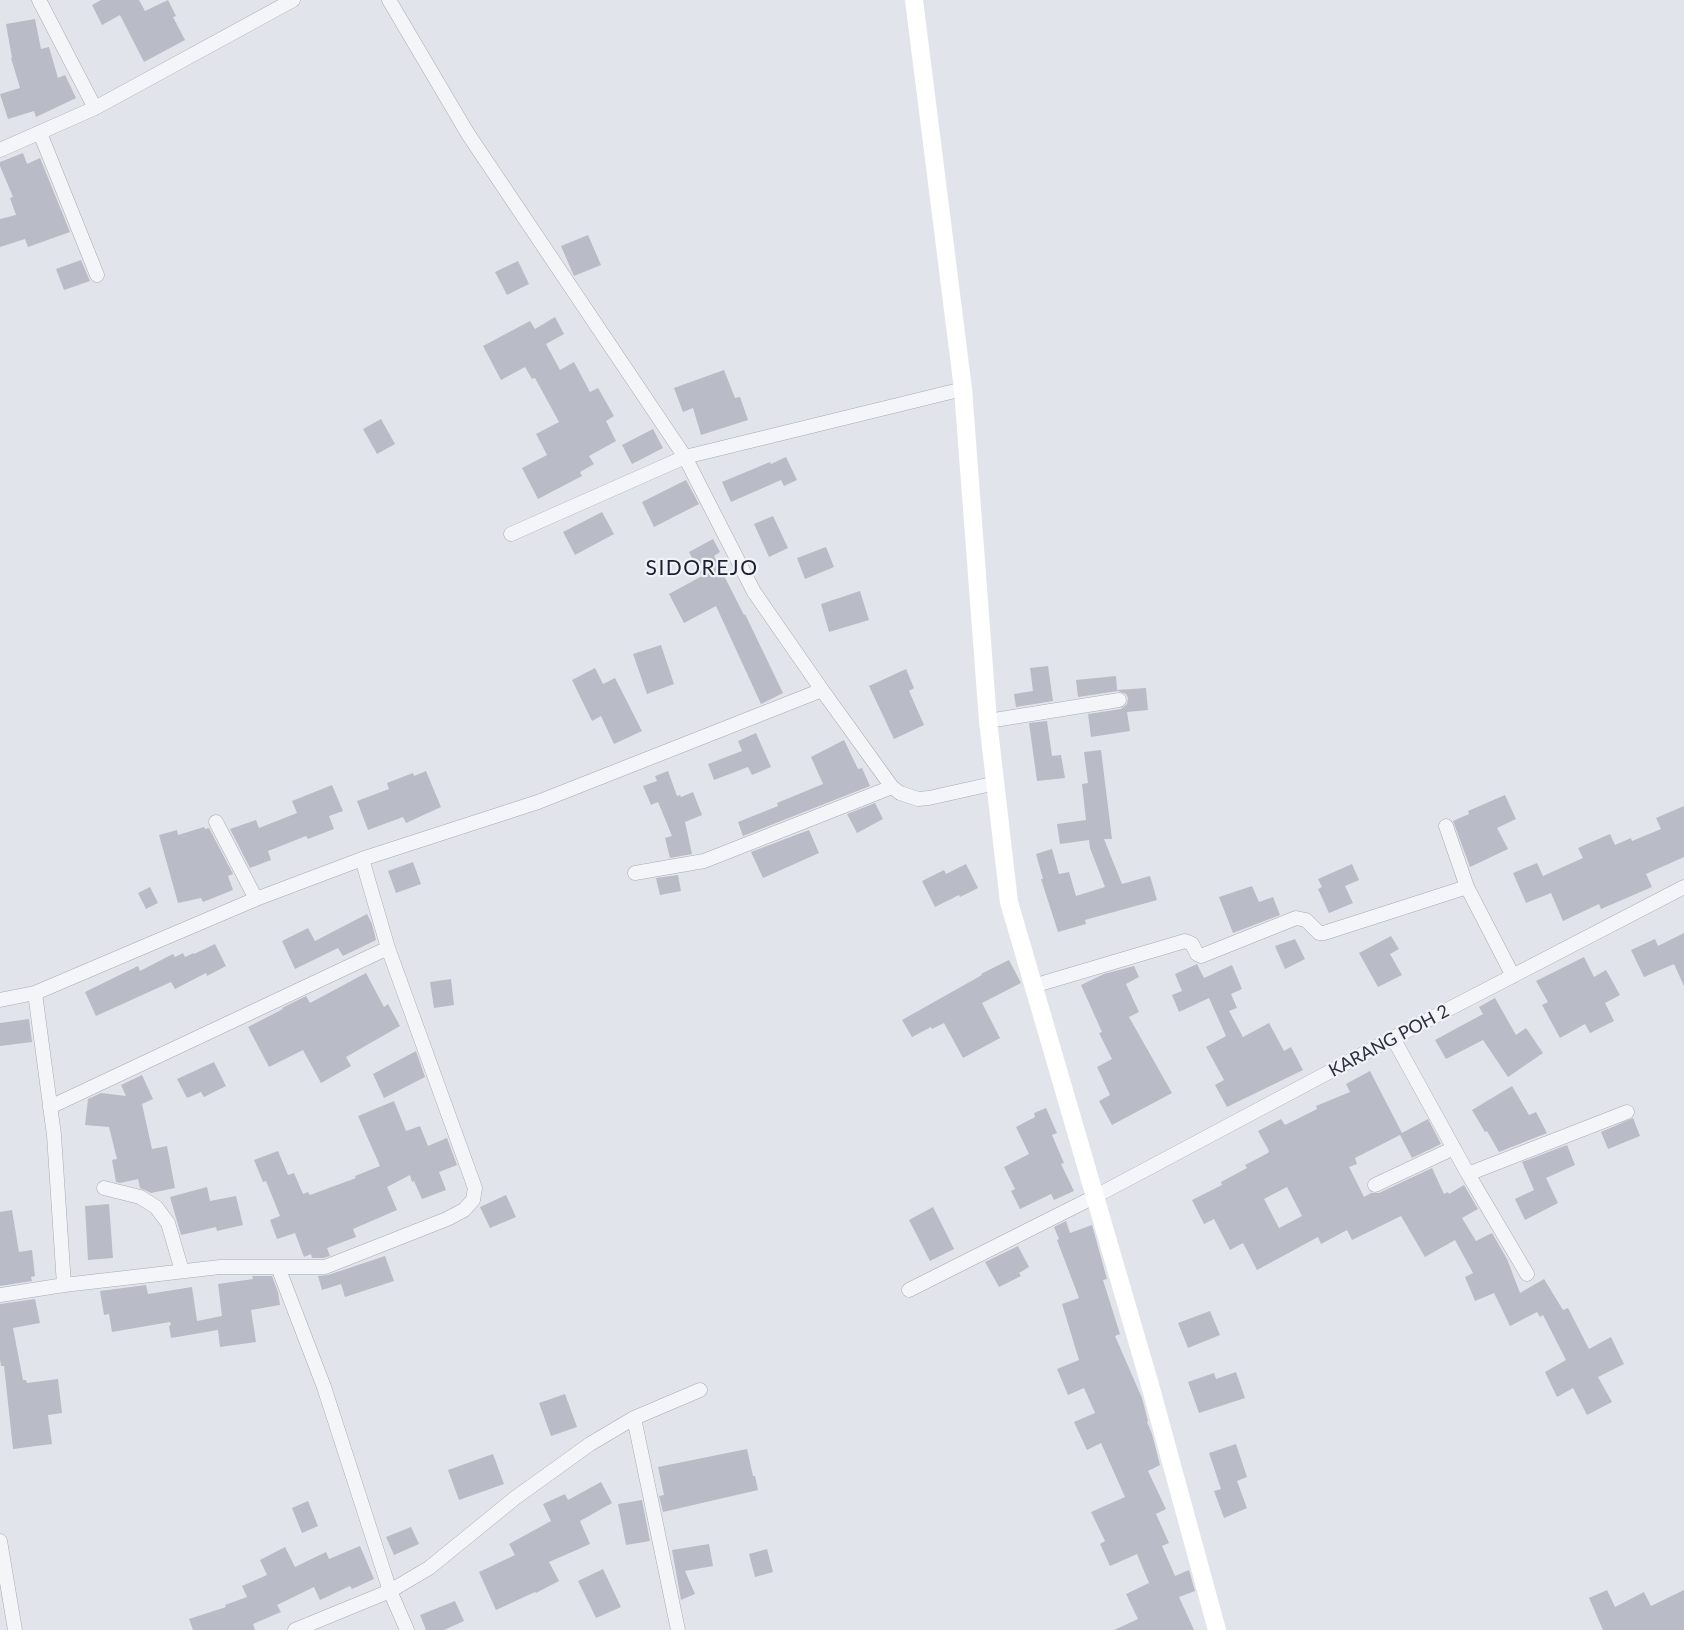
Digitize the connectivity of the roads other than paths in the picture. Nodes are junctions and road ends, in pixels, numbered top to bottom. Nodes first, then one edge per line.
1 (39, 0) edge
2 (293, 0) edge
3 (389, 0) edge
4 (914, 0) edge
5 (95, 108) junction
6 (40, 134) junction
7 (0, 150) edge
8 (97, 275) dead end
9 (963, 389) junction
10 (685, 458) junction
11 (511, 534) dead end
12 (822, 690) junction
13 (1119, 700) dead end
14 (988, 721) junction
15 (996, 783) junction
16 (892, 787) junction
17 (216, 822) dead end
18 (1446, 826) dead end
19 (362, 859) junction
20 (635, 873) dead end
21 (1467, 886) junction
22 (1684, 887) edge
23 (256, 899) junction
24 (388, 948) junction
25 (1513, 976) junction
26 (1034, 986) junction
27 (35, 993) junction
28 (0, 1000) edge
29 (1394, 1038) junction
30 (50, 1107) junction
31 (1627, 1112) dead end
32 (1454, 1148) junction
33 (1468, 1174) junction
34 (1375, 1185) dead end
35 (104, 1188) dead end
36 (1096, 1196) junction
37 (278, 1267) junction
38 (182, 1271) junction
39 (1527, 1274) dead end
40 (64, 1285) junction
41 (909, 1290) dead end
42 (0, 1295) edge
43 (700, 1390) dead end
44 (634, 1418) junction
45 (0, 1541) edge
46 (390, 1591) junction
47 (6, 1609) edge
48 (15, 1630) edge
49 (294, 1630) edge
50 (407, 1630) edge
51 (678, 1630) edge
52 (1217, 1630) edge

1 - 5 street
2 - 5 street
3 - 10 street
4 - 9 main road
5 - 6 street
6 - 7 street
6 - 8 street
9 - 10 street
9 - 14 main road
10 - 11 street
10 - 12 street
12 - 16 street
12 - 19 street
13 - 14 street
14 - 15 main road
15 - 16 street
15 - 26 main road
16 - 20 street
17 - 23 street
18 - 21 street
19 - 23 street
19 - 24 street
21 - 25 street
21 - 26 street
22 - 25 street, KARANG POH 2
23 - 27 street
24 - 30 street
24 - 37 street
25 - 29 street, KARANG POH 2
26 - 36 main road
27 - 28 street
27 - 30 street
29 - 32 street
29 - 36 street, KARANG POH 2
30 - 40 street
31 - 33 street
32 - 33 street
32 - 34 street
33 - 39 street
35 - 38 street
36 - 41 street, KARANG POH 2
36 - 52 main road
37 - 38 street
37 - 46 street
38 - 40 street
40 - 42 street
43 - 44 street
44 - 46 street
44 - 51 street
45 - 47 street
46 - 49 street
46 - 50 street
47 - 48 street

